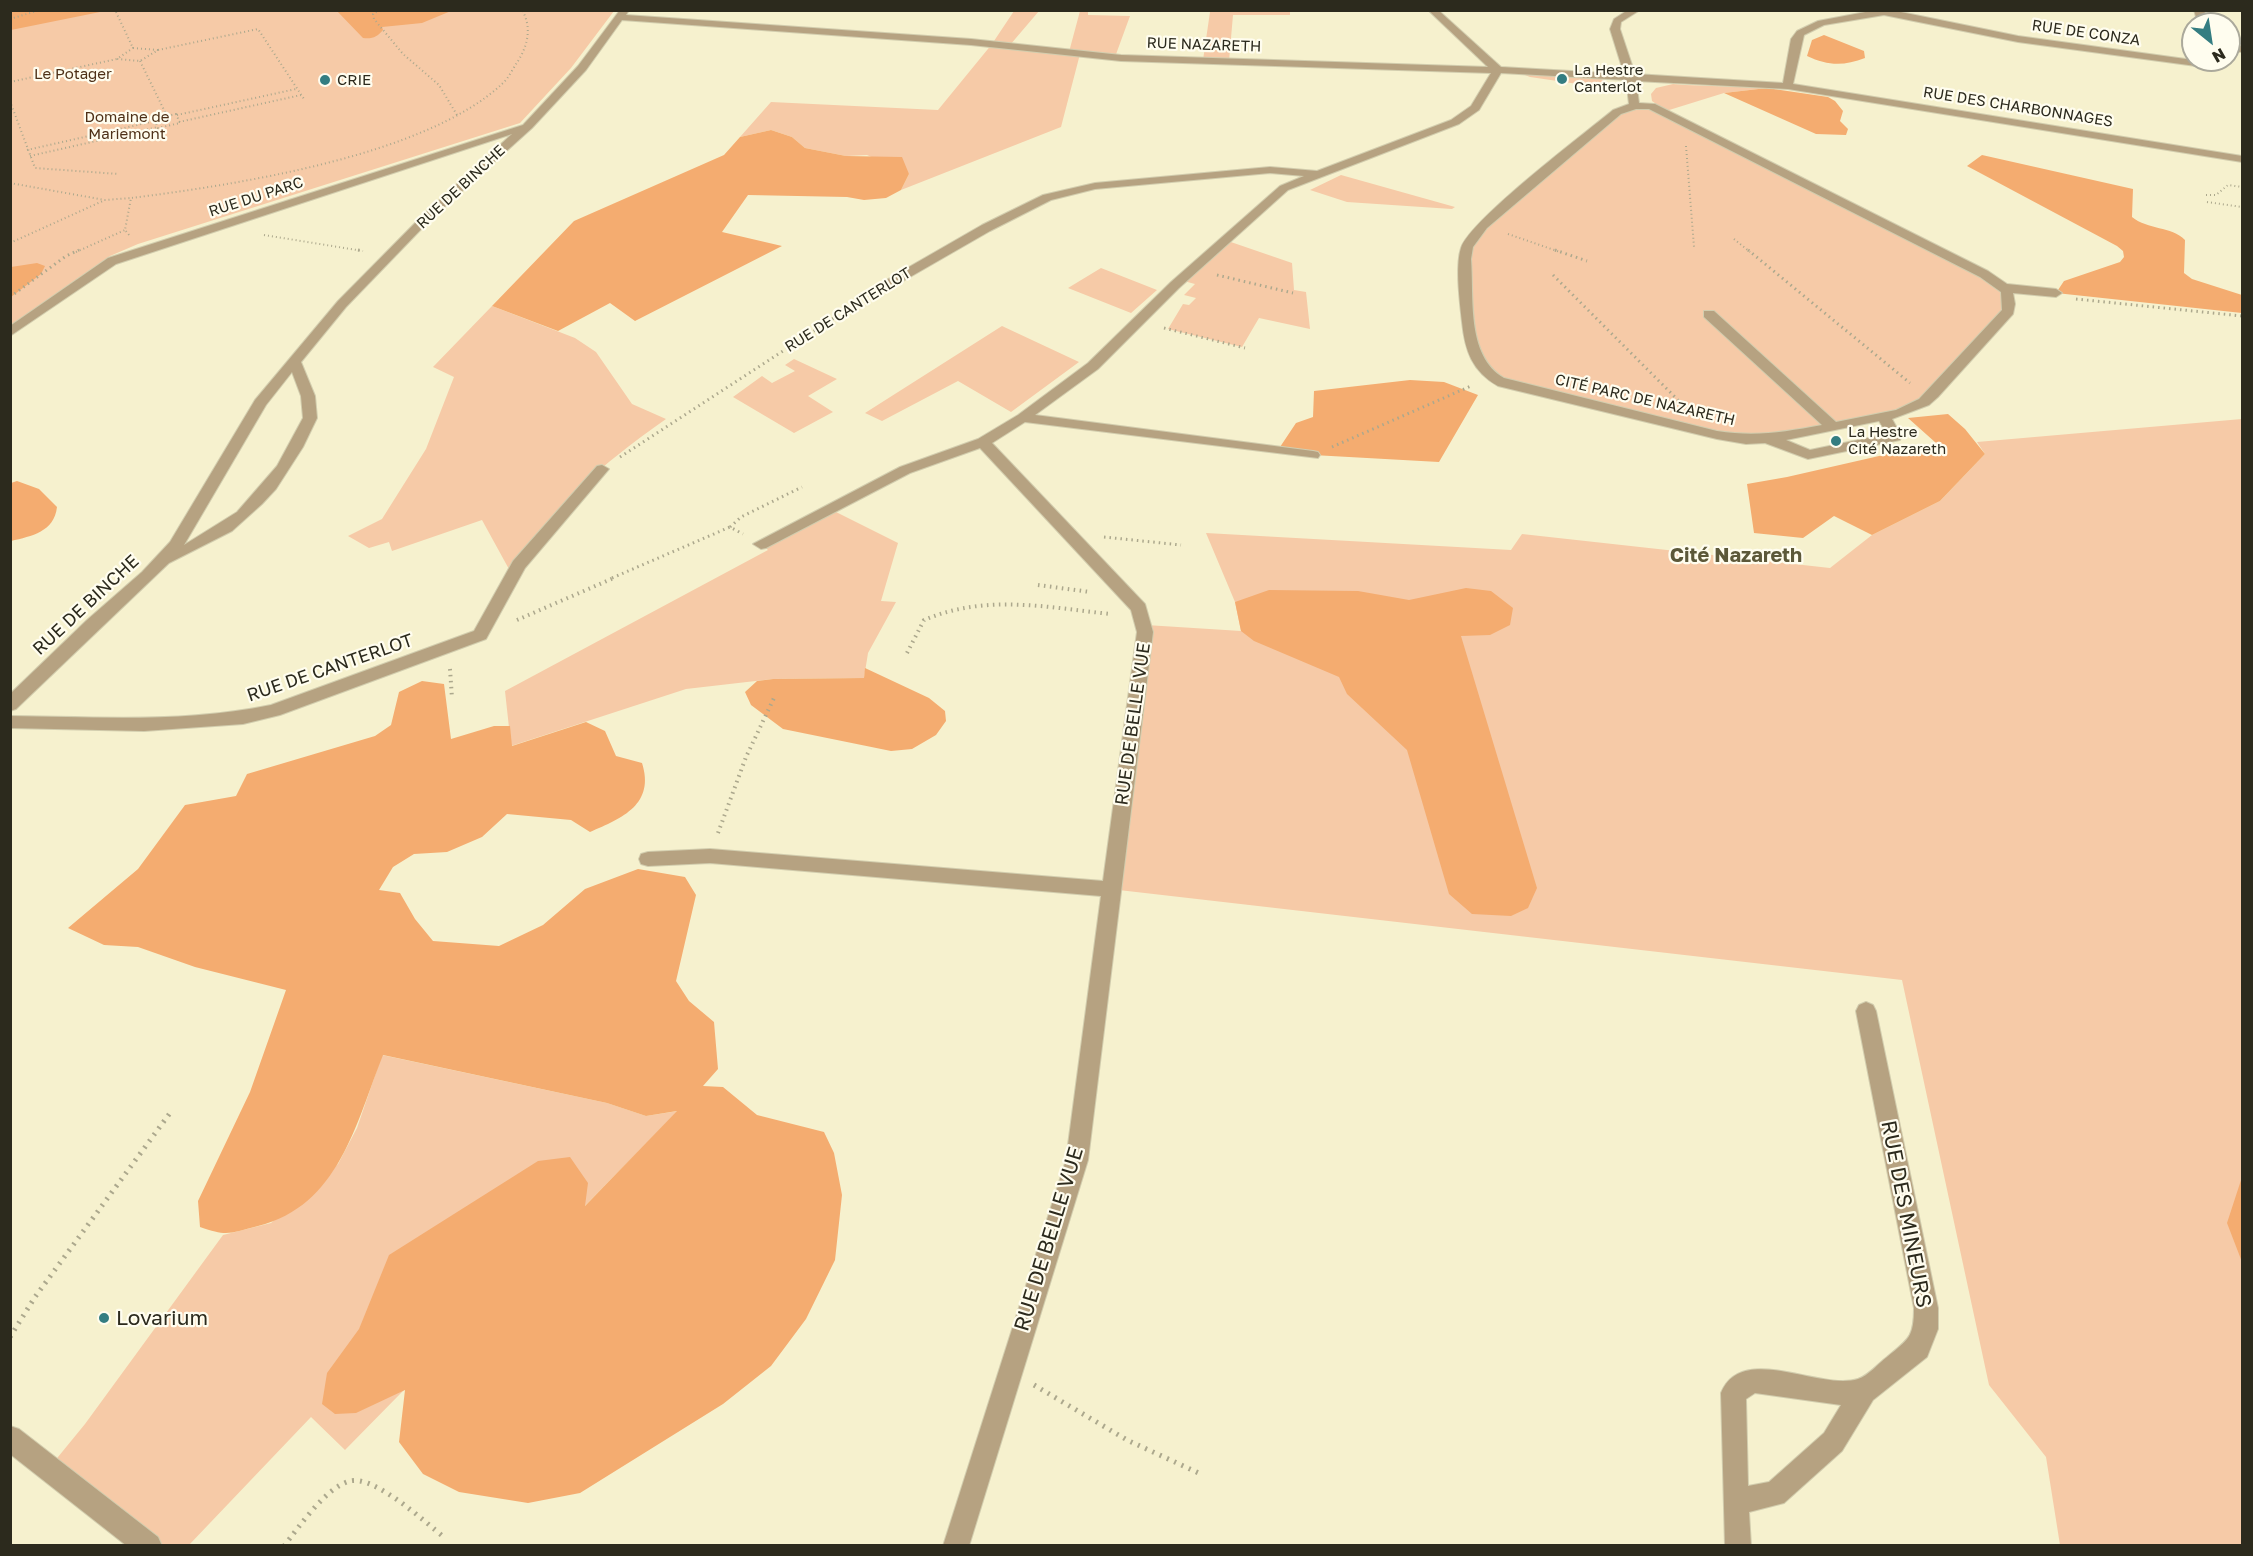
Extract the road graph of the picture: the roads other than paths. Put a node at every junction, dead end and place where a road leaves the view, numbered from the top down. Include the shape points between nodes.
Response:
1 (1432, 10) edge
2 (1636, 10) edge
3 (622, 14) edge
4 (2181, 61) edge
5 (1498, 70) junction
6 (1631, 79) junction
7 (1650, 80) junction
8 (1788, 86) junction
9 (1635, 106) junction
10 (1651, 106) junction
11 (528, 126) junction
12 (2242, 159) edge
13 (1315, 174) junction
14 (2005, 288) junction
15 (873, 293) road end
16 (2056, 293) dead end
17 (1709, 314) dead end
18 (10, 333) edge
19 (294, 361) junction
20 (1884, 417) junction
21 (1023, 418) junction
22 (1833, 427) junction
23 (1760, 439) junction
24 (983, 442) junction
25 (1313, 455) road end
26 (602, 469) road end
27 (760, 544) road end
28 (163, 560) junction
29 (10, 705) edge
30 (10, 722) edge
31 (648, 859) dead end
32 (1110, 889) junction
33 (1866, 1011) dead end
34 (1864, 1391) junction
35 (10, 1438) edge
36 (1735, 1502) junction
37 (143, 1544) edge
38 (956, 1545) edge
39 (1738, 1545) edge

1 - 5 street
2 - 6 street via 1617,21 1615,28
3 - 5 street, RUE NAZARETH via 1121,58
3 - 11 street, RUE DE BINCHE via 571,81
4 - 8 street, RUE DE CONZA via 2018,39 1884,12 1821,23 1800,33
5 - 6 street, RUE NAZARETH
5 - 13 street, RUE DE CANTERLOT via 1467,115
6 - 7 street, RUE NAZARETH
6 - 9 street
7 - 8 street, RUE NAZARETH
7 - 10 street
8 - 12 street, RUE DES CHARBONNAGES
9 - 10 street
9 - 23 street, CITÉ PARC DE NAZARETH via 1617,112 1483,225 1467,247 1472,334 1479,364 1503,383 1714,434
10 - 14 street
11 - 18 street, RUE DU PARC via 112,261
11 - 19 street, RUE DE BINCHE via 391,254
13 - 15 street, RUE DE CANTERLOT via 1270,170 1095,186 1047,197
13 - 21 street, RUE DE CANTERLOT via 1284,188 1193,268 1094,366
14 - 16 street
14 - 20 street, CITÉ PARC DE NAZARETH via 2011,300 2008,311 1928,399
17 - 22 street
19 - 28 street, RUE DE BINCHE via 260,403 176,545
19 - 28 street, RUE DE BINCHE via 309,397 310,420 280,472 252,509 198,545
20 - 22 street, CITÉ PARC DE NAZARETH
20 - 23 street via 1894,437 1808,455
21 - 24 street, RUE DE CANTERLOT
21 - 25 street
22 - 23 street, CITÉ PARC DE NAZARETH
24 - 27 street, RUE DE CANTERLOT via 905,470
24 - 32 street, RUE DE BELLE VUE via 1130,598 1143,617 1145,632
26 - 30 street, RUE DE CANTERLOT via 519,565 480,634 251,717 202,722
28 - 29 street, RUE DE BINCHE
31 - 32 street via 710,856
32 - 38 street, RUE DE BELLE VUE via 1077,1160
33 - 34 street, RUE DES MINEURS via 1926,1308 1926,1329 1918,1348
34 - 36 street, RUE DES MINEURS via 1833,1442 1775,1494
34 - 36 street via 1842,1393 1752,1380 1733,1394
35 - 37 street
36 - 39 street

